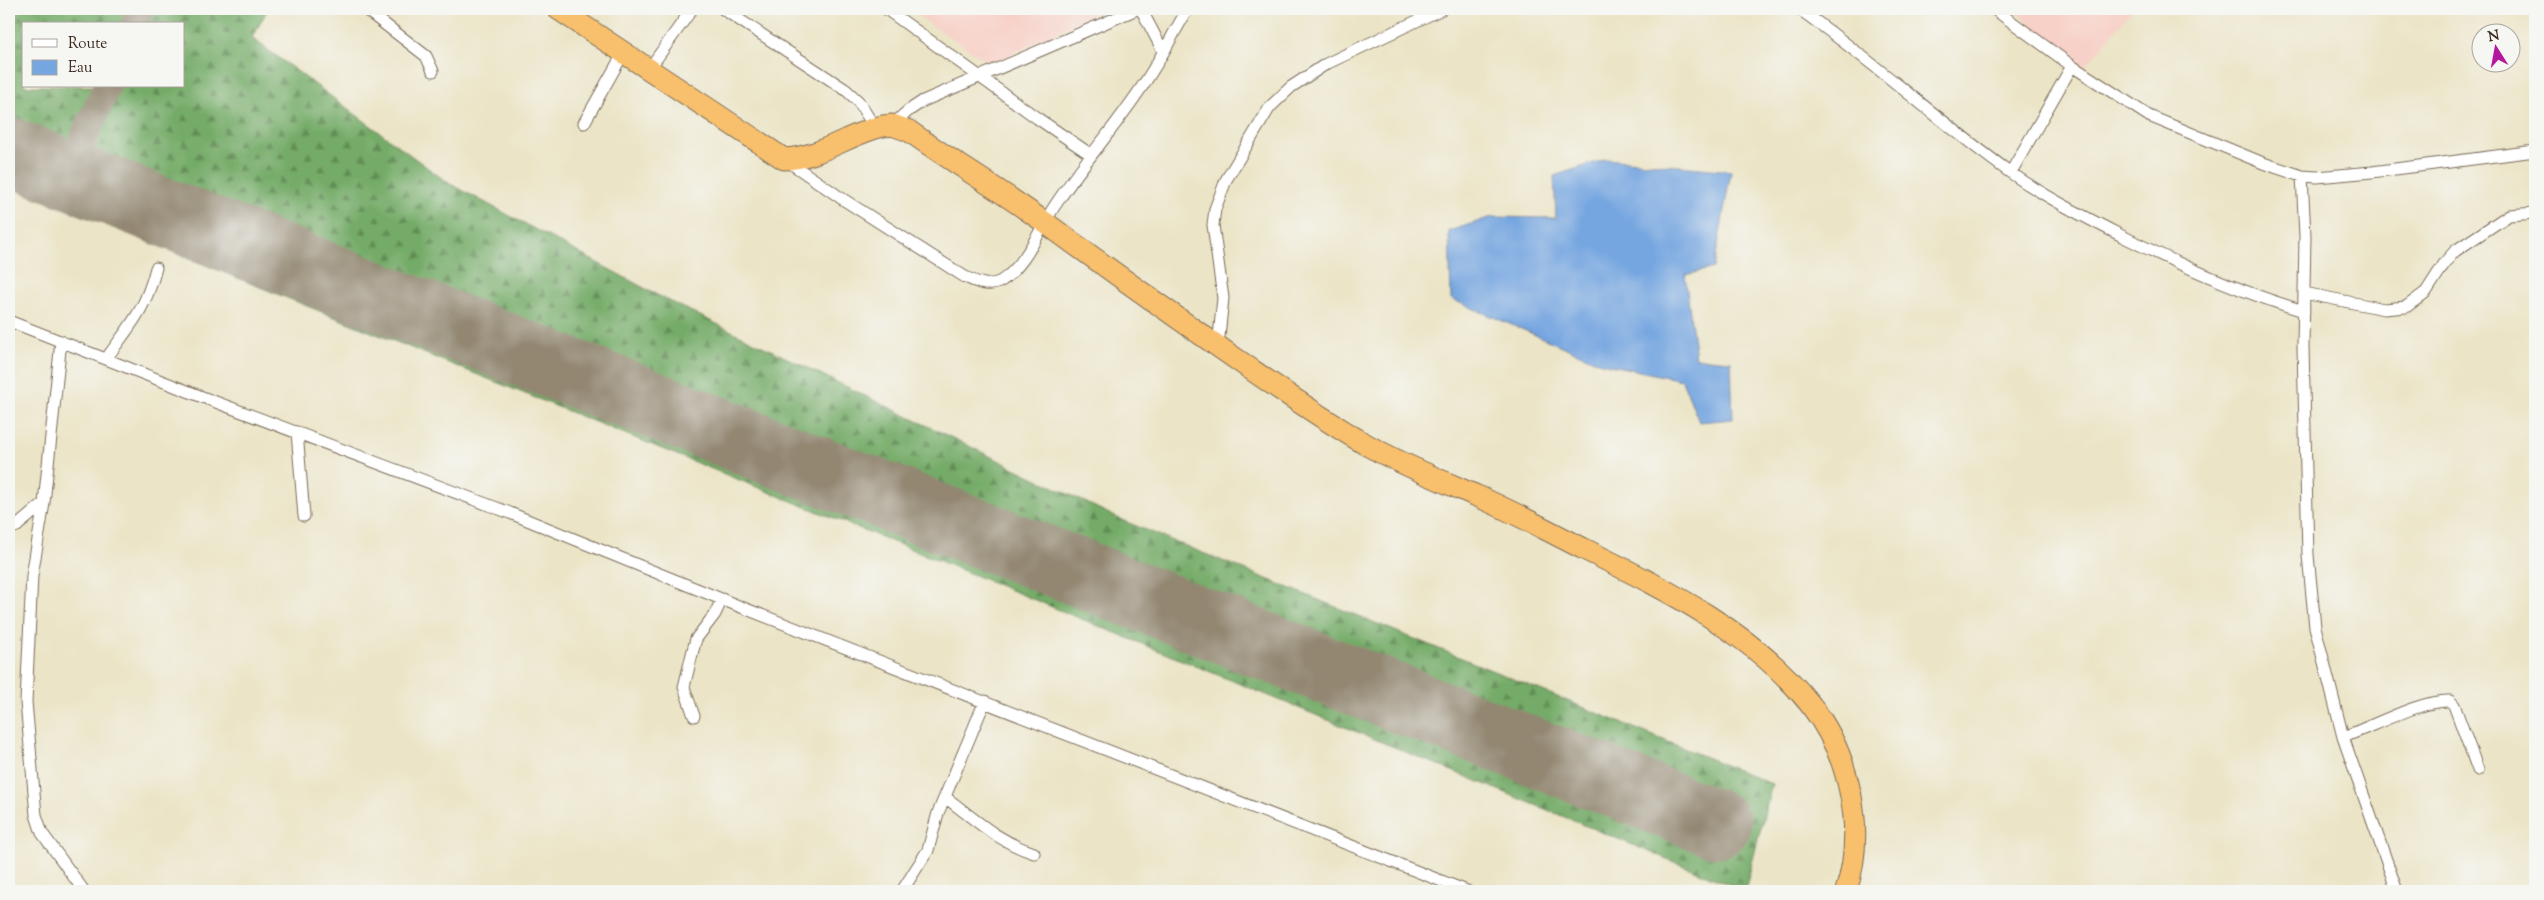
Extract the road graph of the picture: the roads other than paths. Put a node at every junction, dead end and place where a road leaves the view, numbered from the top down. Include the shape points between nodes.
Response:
1 (365, 9) edge
2 (558, 9) edge
3 (692, 9) edge
4 (723, 9) edge
5 (886, 9) edge
6 (1137, 9) edge
7 (1141, 9) edge
8 (1188, 9) edge
9 (1442, 9) edge
10 (1799, 9) edge
11 (1994, 9) edge
12 (1163, 51) junction
13 (624, 52) junction
14 (2072, 66) junction
15 (649, 69) junction
16 (433, 71) dead end
17 (980, 76) junction
18 (584, 123) dead end
19 (883, 127) junction
20 (2535, 151) edge
21 (1090, 154) junction
22 (784, 159) junction
23 (2011, 172) junction
24 (2302, 176) junction
25 (2535, 213) edge
26 (1044, 222) junction
27 (156, 268) dead end
28 (2304, 293) junction
29 (2304, 310) junction
30 (9, 321) edge
31 (61, 341) junction
32 (1218, 346) junction
33 (106, 359) junction
34 (298, 432) junction
35 (44, 503) junction
36 (304, 516) dead end
37 (9, 529) edge
38 (722, 599) junction
39 (985, 701) junction
40 (694, 716) dead end
41 (2343, 737) junction
42 (2478, 770) dead end
43 (945, 797) junction
44 (1034, 853) dead end
45 (84, 891) edge
46 (902, 891) edge
47 (1467, 891) edge
48 (1846, 891) edge
49 (2397, 891) edge

1 - 16 street via 426,56
2 - 13 highway
3 - 15 street
4 - 19 street via 846,90
5 - 17 street
6 - 17 street
7 - 12 street
8 - 12 street
9 - 32 street via 1326,64 1291,87 1270,107 1226,180 1215,210 1213,225 1222,298
10 - 23 street
11 - 14 street
12 - 21 street via 1132,100
13 - 15 highway
13 - 18 street
14 - 23 street
14 - 24 street via 2150,116
15 - 22 highway
17 - 19 street via 924,101
17 - 21 street
19 - 22 highway via 814,154
19 - 26 highway via 909,131
20 - 24 street via 2372,172
21 - 26 street
22 - 26 street via 934,259 977,283 1002,281 1022,260
23 - 29 street via 2099,224 2164,257 2256,297
24 - 28 street
25 - 28 street via 2509,215 2455,251 2426,292 2406,307 2384,309
26 - 32 highway
27 - 33 street via 147,300 138,317
28 - 29 street
29 - 41 street via 2311,596 2315,626
30 - 31 street
31 - 33 street
31 - 35 street
32 - 48 highway via 1365,444 1648,580 1700,610 1756,650 1811,705 1838,751 1855,827 1855,854
33 - 34 street
34 - 36 street
34 - 38 street via 510,512
35 - 37 street
35 - 45 street via 32,576 27,646 26,702 31,770 36,815 42,833
38 - 39 street
38 - 40 street via 696,639 684,687
39 - 43 street
39 - 47 street
41 - 42 street via 2398,714 2439,701 2450,702 2454,705
41 - 49 street
43 - 44 street via 995,836 1011,846
43 - 46 street via 928,850

